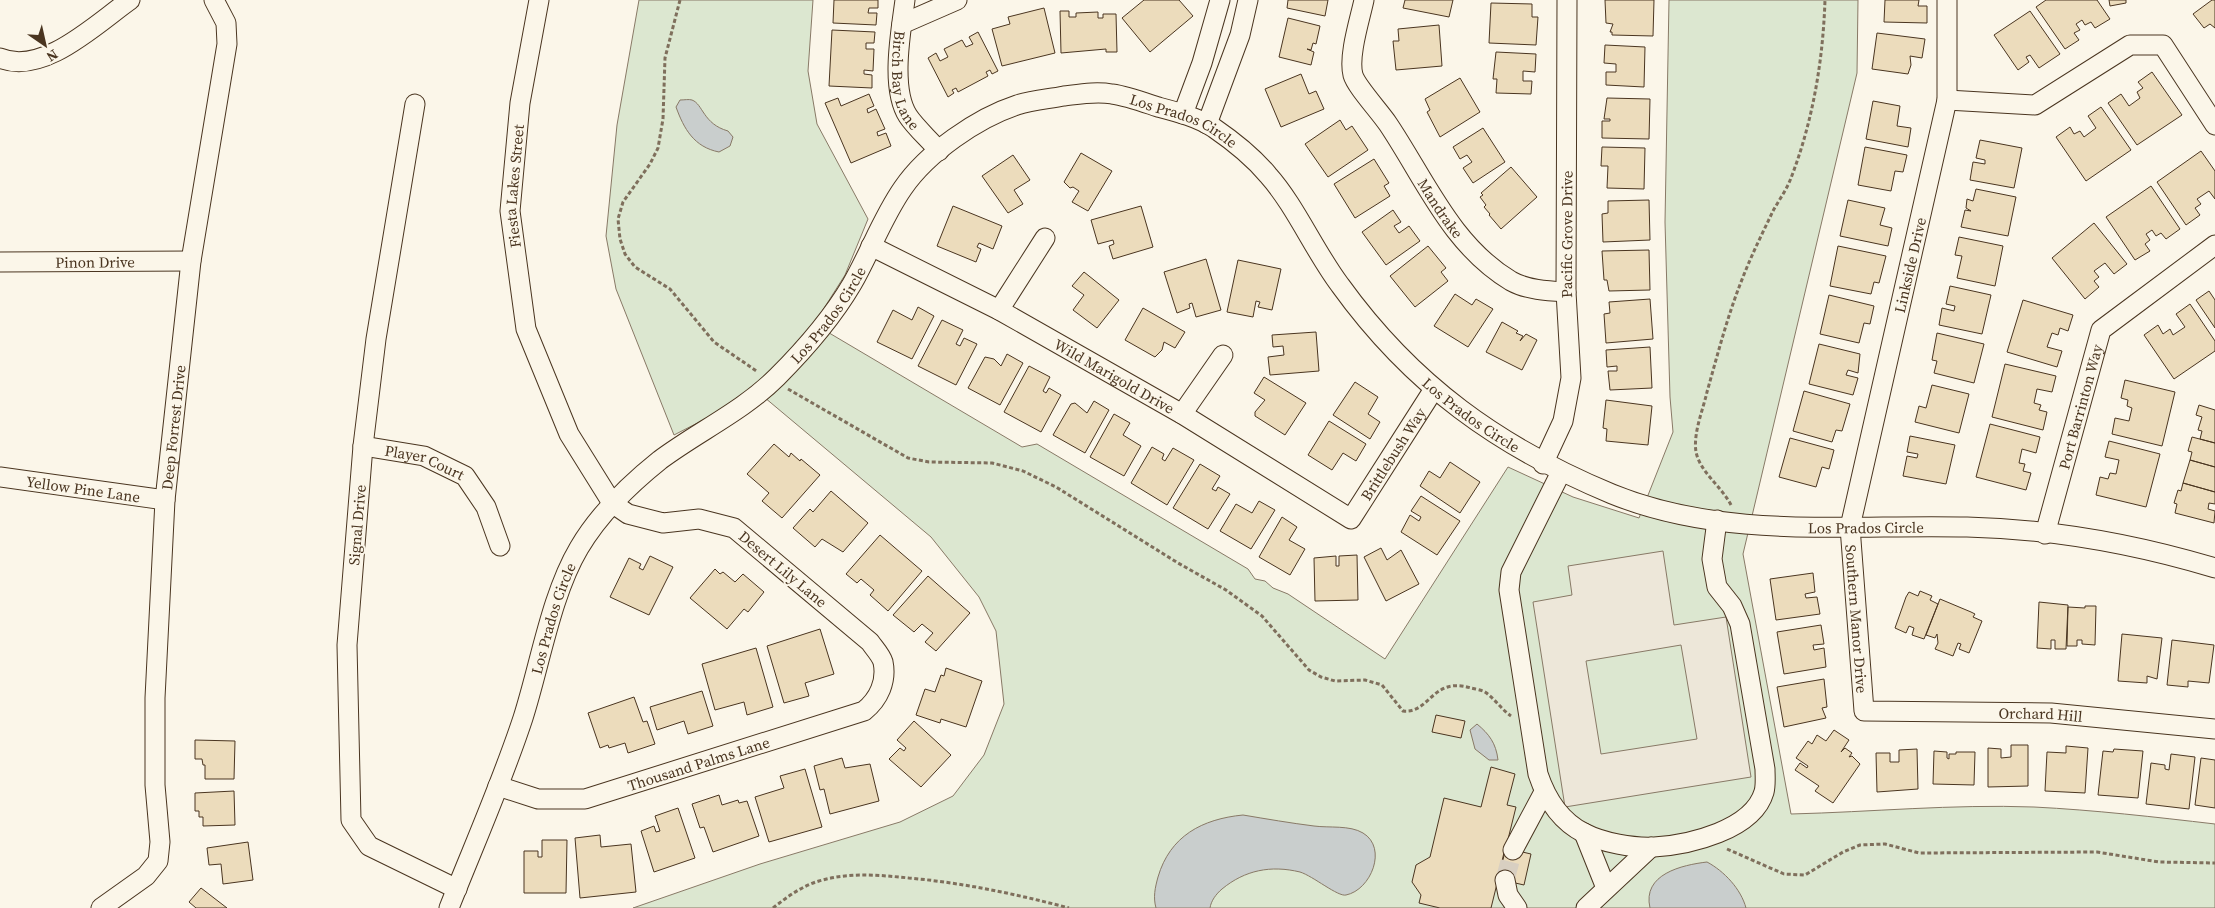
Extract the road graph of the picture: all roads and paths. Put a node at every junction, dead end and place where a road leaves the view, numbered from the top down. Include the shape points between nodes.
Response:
1 (130, 0) edge
2 (214, 0) edge
3 (538, 0) edge
4 (680, 0) edge
5 (905, 0) edge
6 (957, 0) edge
7 (1220, 0) edge
8 (1248, 0) edge
9 (1364, 0) edge
10 (1567, 0) edge
11 (1825, 0) edge
12 (1947, 0) edge
13 (902, 24) junction
14 (5, 60) edge
15 (1947, 100) junction
16 (416, 104) dead end
17 (1183, 114) junction
18 (1208, 124) junction
19 (2215, 125) edge
20 (939, 150) junction
21 (1045, 238) dead end
22 (2215, 245) edge
23 (871, 246) junction
24 (191, 261) junction
25 (0, 262) edge
26 (1566, 292) junction
27 (999, 310) junction
28 (1222, 355) dead end
29 (774, 381) junction
30 (1434, 389) junction
31 (1182, 414) junction
32 (363, 446) junction
33 (1543, 464) junction
34 (1561, 472) junction
35 (0, 477) edge
36 (165, 500) junction
37 (612, 503) junction
38 (1352, 519) joint
39 (1722, 521) junction
40 (1850, 527) junction
41 (2045, 534) junction
42 (500, 546) dead end
43 (2215, 568) edge
44 (883, 685) joint
45 (1864, 711) joint
46 (1530, 721) junction
47 (2215, 729) edge
48 (498, 786) junction
49 (1544, 792) junction
50 (1584, 833) junction
51 (1706, 838) junction
52 (1651, 847) junction
53 (1513, 850) tunnel mouth
54 (2215, 863) edge
55 (1505, 880) tunnel mouth
56 (1606, 888) junction
57 (457, 889) junction
58 (101, 908) edge
59 (449, 908) edge
60 (773, 908) edge
61 (1069, 908) edge
62 (1516, 908) edge
63 (1586, 908) edge

1 - 14 street via 54,54 34,61
2 - 24 street, Deep Forrest Drive via 226,23 228,44
3 - 37 street, Fiesta Lakes Street via 520,104 510,211 526,329 568,434
4 - 29 path via 665,58 663,120 658,148 623,202 618,218 620,239 625,254 635,267 670,289 714,342 737,360
5 - 13 street, Birch Bay Lane
6 - 13 street
7 - 17 street
8 - 18 street via 1240,35
9 - 26 street, Mandrake via 1352,56 1353,75 1388,124 1434,201 1478,256 1512,282 1543,291
10 - 26 street, Pacific Grove Drive
11 - 39 path via 1816,91 1800,153 1790,181 1743,277 1699,424 1696,452 1706,472 1732,506
12 - 15 street, Linkside Drive
13 - 20 street, Birch Bay Lane via 898,79 901,99 908,116
15 - 19 street via 2035,105 2130,45 2163,45
15 - 40 street, Linkside Drive
16 - 32 street, Signal Drive via 376,340
17 - 18 street, Los Prados Circle
17 - 20 street, Los Prados Circle via 1113,94 1087,92 1019,104 975,124
18 - 30 street, Los Prados Circle via 1270,177 1339,285 1391,349
20 - 23 street, Los Prados Circle via 904,186
21 - 27 street
22 - 41 street, Port Barrinton Way via 2101,330
23 - 27 street, Wild Marigold Drive
23 - 29 street, Los Prados Circle via 852,284 812,341
24 - 25 street, Pinon Drive
24 - 36 street, Deep Forrest Drive
26 - 33 street, Pacific Grove Drive via 1571,378 1562,421
27 - 31 street, Wild Marigold Drive
28 - 31 street
29 - 37 street, Los Prados Circle via 744,406 660,460
29 - 46 path via 908,458 929,462 992,463 1023,471 1056,487 1226,590 1262,616 1310,670 1321,677 1335,681 1364,680 1382,685 1402,711 1412,712 1447,686 1464,686 1485,692 1516,719
30 - 33 street, Los Prados Circle via 1473,420
30 - 38 street, Brittlebush Way
31 - 38 street, Wild Marigold Drive
32 - 42 street, Player Court via 424,456 465,476 486,507
32 - 57 street, Signal Drive via 347,644 351,820 369,846
33 - 34 street, Los Prados Circle
34 - 39 street, Los Prados Circle via 1647,505
34 - 46 street via 1511,572 1509,590
35 - 36 street, Yellow Pine Lane
36 - 58 street, Deep Forrest Drive via 154,698 158,860 146,876
37 - 44 street, Desert Lily Lane via 628,514 663,523 699,519 734,528 870,642 882,661
37 - 48 street, Los Prados Circle via 579,548 560,590 522,720
39 - 40 street, Los Prados Circle via 1806,528
39 - 51 street via 1712,558 1717,587 1732,606 1740,624 1765,769 1765,791 1756,807 1742,821
40 - 41 street, Los Prados Circle via 1974,527
40 - 45 street, Southern Manor Drive
41 - 43 street, Los Prados Circle via 2148,550
44 - 48 street, Thousand Palms Lane via 873,703 864,711 585,799 538,799
45 - 47 street, Orchard Hill via 2051,713
46 - 49 street
48 - 57 street, Los Prados Circle
49 - 50 street via 1567,821
49 - 53 street
50 - 52 street via 1618,844
50 - 56 street
51 - 52 street
51 - 54 path via 1784,874 1805,875 1860,845 1877,844 1919,853 2097,852 2159,862
52 - 56 street
55 - 62 street via 1508,895
56 - 63 street
57 - 59 street, Los Prados Circle
60 - 61 path via 817,881 843,875 875,874 962,883

